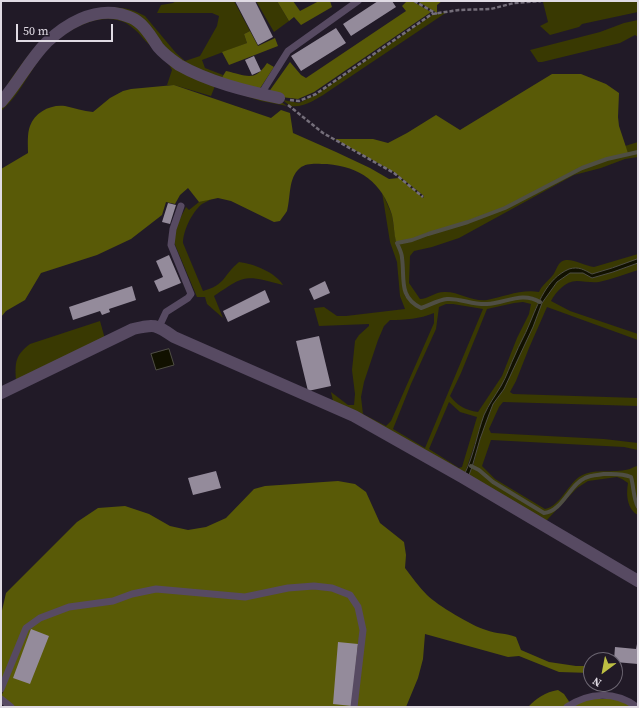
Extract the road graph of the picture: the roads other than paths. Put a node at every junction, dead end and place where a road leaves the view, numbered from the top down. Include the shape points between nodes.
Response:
1 (358, 1) edge
2 (261, 94) junction
3 (279, 98) road end
4 (1, 102) edge
5 (181, 206) dead end
6 (159, 327) junction
7 (1, 393) edge
8 (638, 581) edge
9 (1, 689) edge
10 (1, 699) edge
11 (11, 707) edge
12 (354, 707) edge
13 (567, 707) edge
14 (637, 707) edge

1 - 2 lane via 288,51
2 - 3 street
2 - 4 street via 224,84 178,64 137,21 129,16 107,12 85,17 48,42 29,62
5 - 6 lane via 173,229 171,245 191,294 166,312
6 - 7 street via 150,325 133,329
6 - 8 street via 174,337 354,416
9 - 12 lane via 26,628 40,618 69,607 113,601 156,589 246,597 288,588 314,586 332,588 350,595 358,607 363,630
10 - 11 lane
13 - 14 lane via 586,697 605,695 618,697

